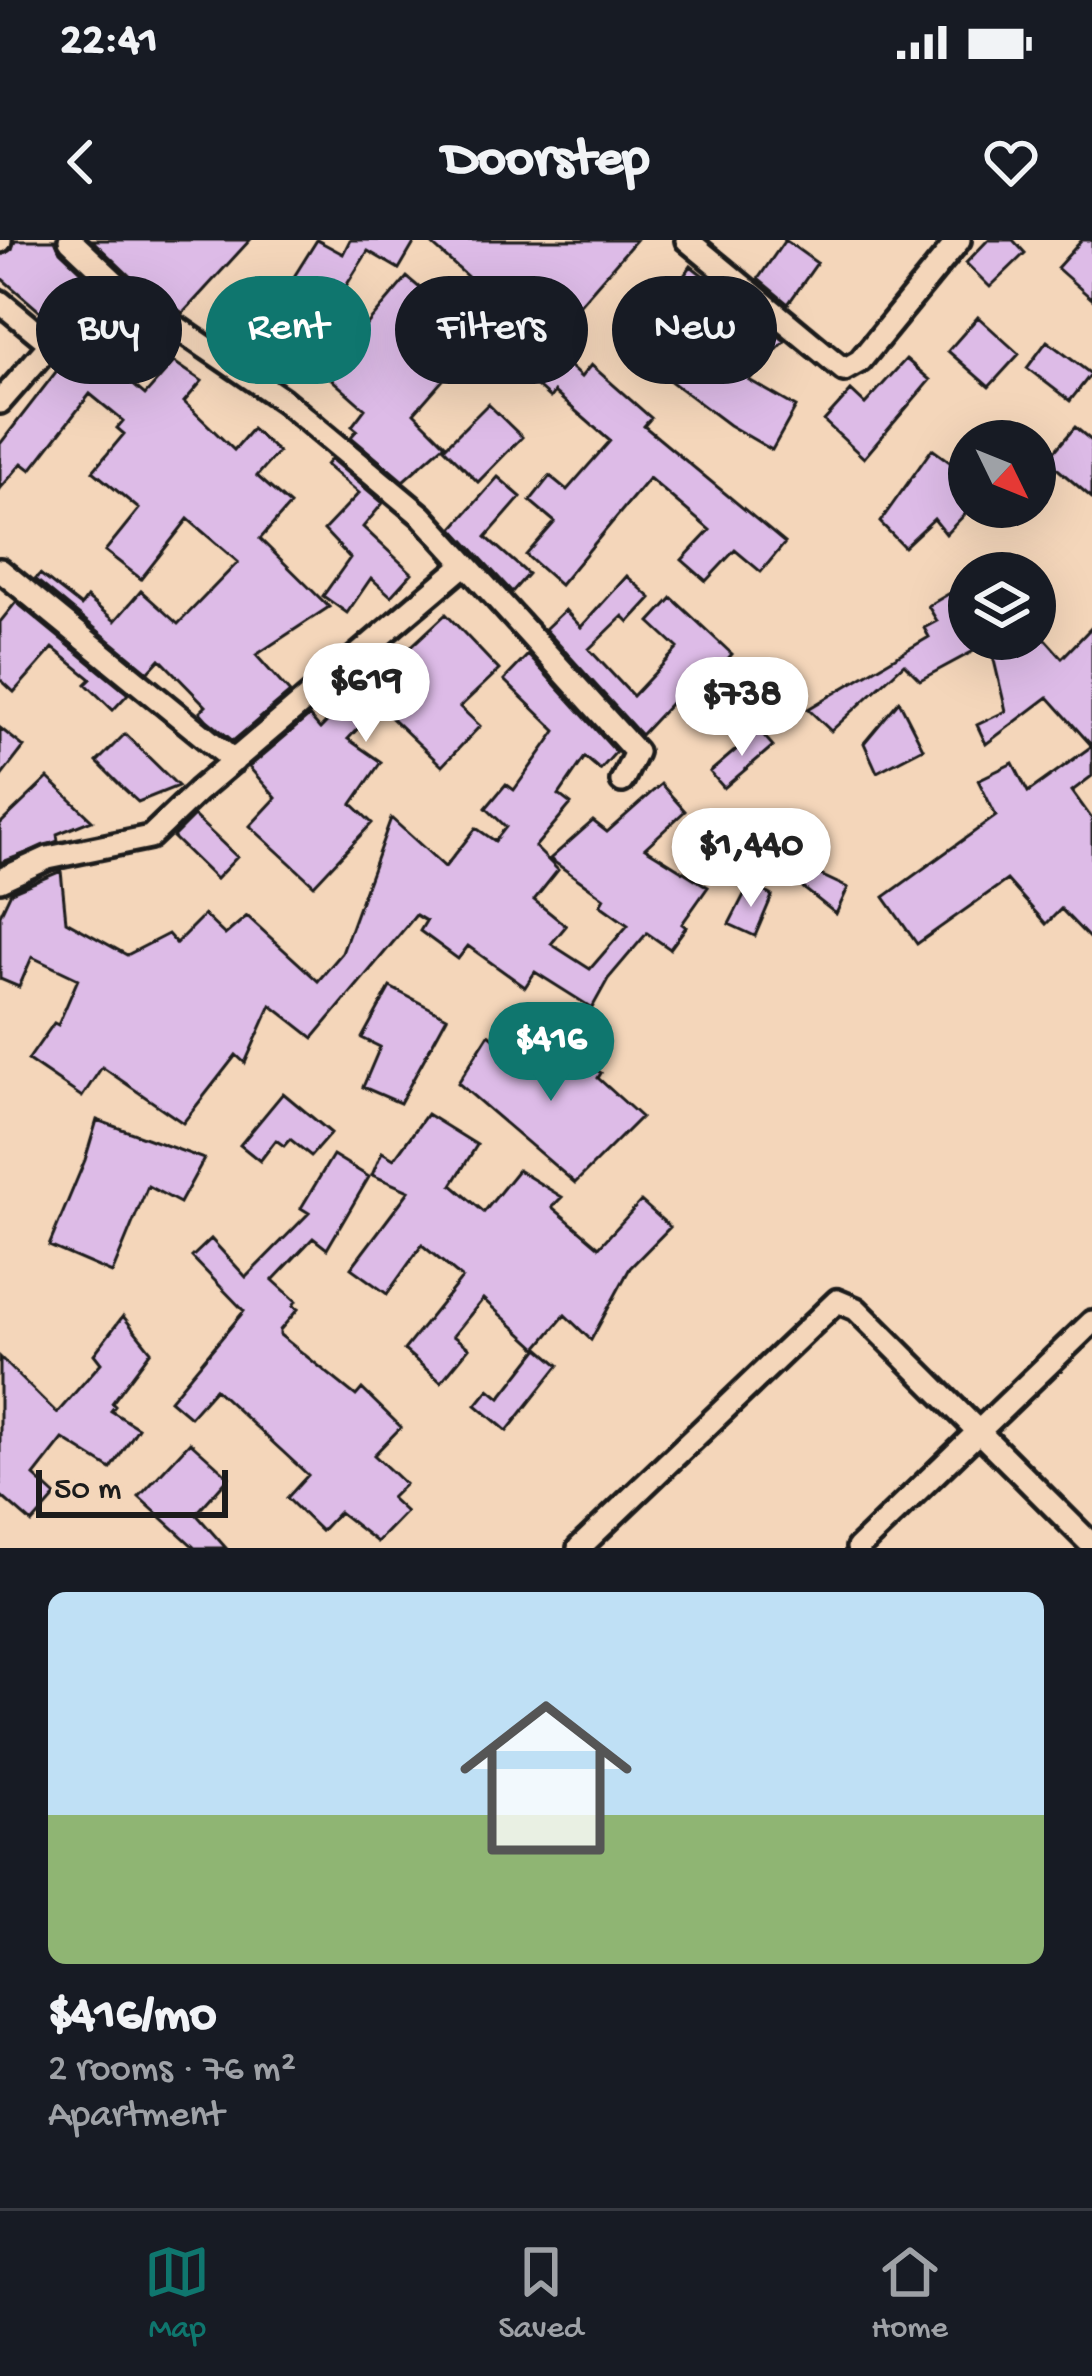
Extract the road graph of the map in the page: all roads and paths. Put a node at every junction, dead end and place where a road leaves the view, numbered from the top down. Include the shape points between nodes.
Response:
1 (70, 240) edge
2 (687, 240) edge
3 (959, 240) edge
4 (0, 302) edge
5 (0, 402) edge
6 (465, 564) junction
7 (0, 570) edge
8 (234, 760) junction
9 (622, 781) dead end
10 (0, 880) edge
11 (1092, 1322) edge
12 (980, 1431) junction
13 (1092, 1545) edge
14 (579, 1548) edge
15 (858, 1548) edge

1 - 6 street via 125,292 283,400 422,516
2 - 3 street via 844,370 860,361
4 - 5 street via 48,347
6 - 8 street
6 - 9 street via 636,752
7 - 8 street
8 - 10 street via 150,837 48,857
11 - 12 street
12 - 13 street
12 - 14 street via 856,1309 837,1301
12 - 15 street

